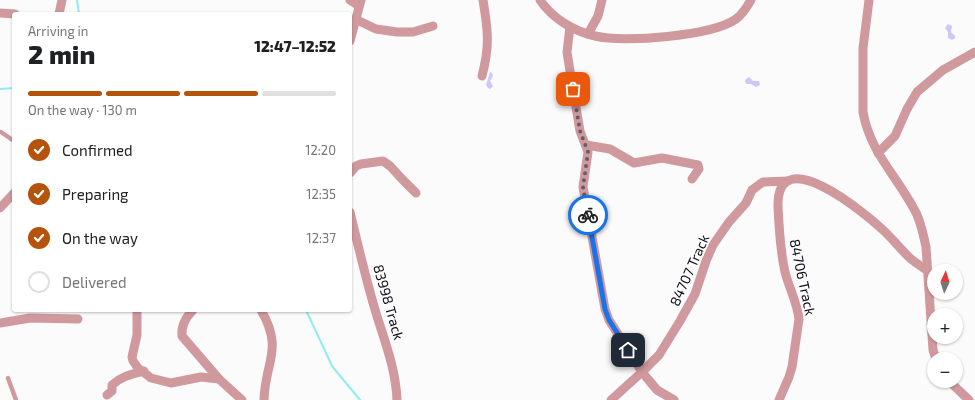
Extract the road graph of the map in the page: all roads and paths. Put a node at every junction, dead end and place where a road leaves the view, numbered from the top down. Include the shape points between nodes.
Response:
1 (62, 0) edge
2 (350, 0) edge
3 (482, 0) edge
4 (540, 0) edge
5 (602, 0) edge
6 (751, 0) edge
7 (869, 0) edge
8 (360, 3) edge
9 (59, 12) edge
10 (0, 13) edge
11 (12, 14) edge
12 (355, 18) junction
13 (433, 26) dead end
14 (570, 27) junction
15 (352, 32) edge
16 (588, 34) junction
17 (975, 52) edge
18 (482, 76) dead end
19 (2, 132) dead end
20 (12, 140) edge
21 (586, 145) junction
22 (878, 153) junction
23 (352, 171) edge
24 (692, 179) dead end
25 (787, 182) junction
26 (416, 193) dead end
27 (12, 194) edge
28 (0, 208) edge
29 (352, 220) edge
30 (927, 264) edge
31 (927, 270) edge
32 (930, 300) edge
33 (137, 312) edge
34 (192, 312) edge
35 (262, 312) edge
36 (78, 319) dead end
37 (0, 323) edge
38 (934, 352) edge
39 (144, 371) junction
40 (642, 372) junction
41 (8, 378) dead end
42 (219, 379) junction
43 (956, 388) edge
44 (107, 395) dead end
45 (16, 400) edge
46 (242, 400) edge
47 (264, 400) edge
48 (397, 400) edge
49 (611, 400) edge
50 (674, 400) edge
51 (779, 400) edge
52 (969, 400) edge

1 - 9 street
2 - 8 street
3 - 18 street via 488,36 487,57
4 - 14 street via 553,15
5 - 16 street via 598,16
6 - 16 street via 736,19 701,30 630,39
7 - 22 street via 863,48 863,112 869,137
8 - 12 street
10 - 11 street
12 - 13 street via 376,29 397,32 413,32
12 - 15 street
14 - 16 street
14 - 21 street via 567,46 569,65 580,131
17 - 22 street via 943,70 917,92 896,136
19 - 20 lane
21 - 24 street via 610,149 634,163 662,158 698,165 699,169
21 - 40 street via 588,157 583,187 605,309 609,320
22 - 30 street via 916,213 926,247
23 - 26 street via 361,164 383,161
25 - 31 street, 84707 Track via 797,178 835,193 872,220
25 - 40 street, 84707 Track via 763,182 752,190 746,203 713,245 695,294 680,321 659,355
25 - 51 street, 84706 Track via 779,196 779,231 786,274 799,319 792,367
27 - 28 street
29 - 48 street, 83998 Track via 388,349
32 - 38 street
33 - 39 street via 137,335 132,357 138,368
34 - 42 street via 184,323 182,336
35 - 47 street via 270,329 273,349
36 - 37 street via 30,318
39 - 42 street via 151,378 171,383 201,377
39 - 44 street via 119,378
40 - 49 street, 84707 Track
40 - 50 street via 657,390
41 - 45 lane
42 - 46 street
43 - 52 street

